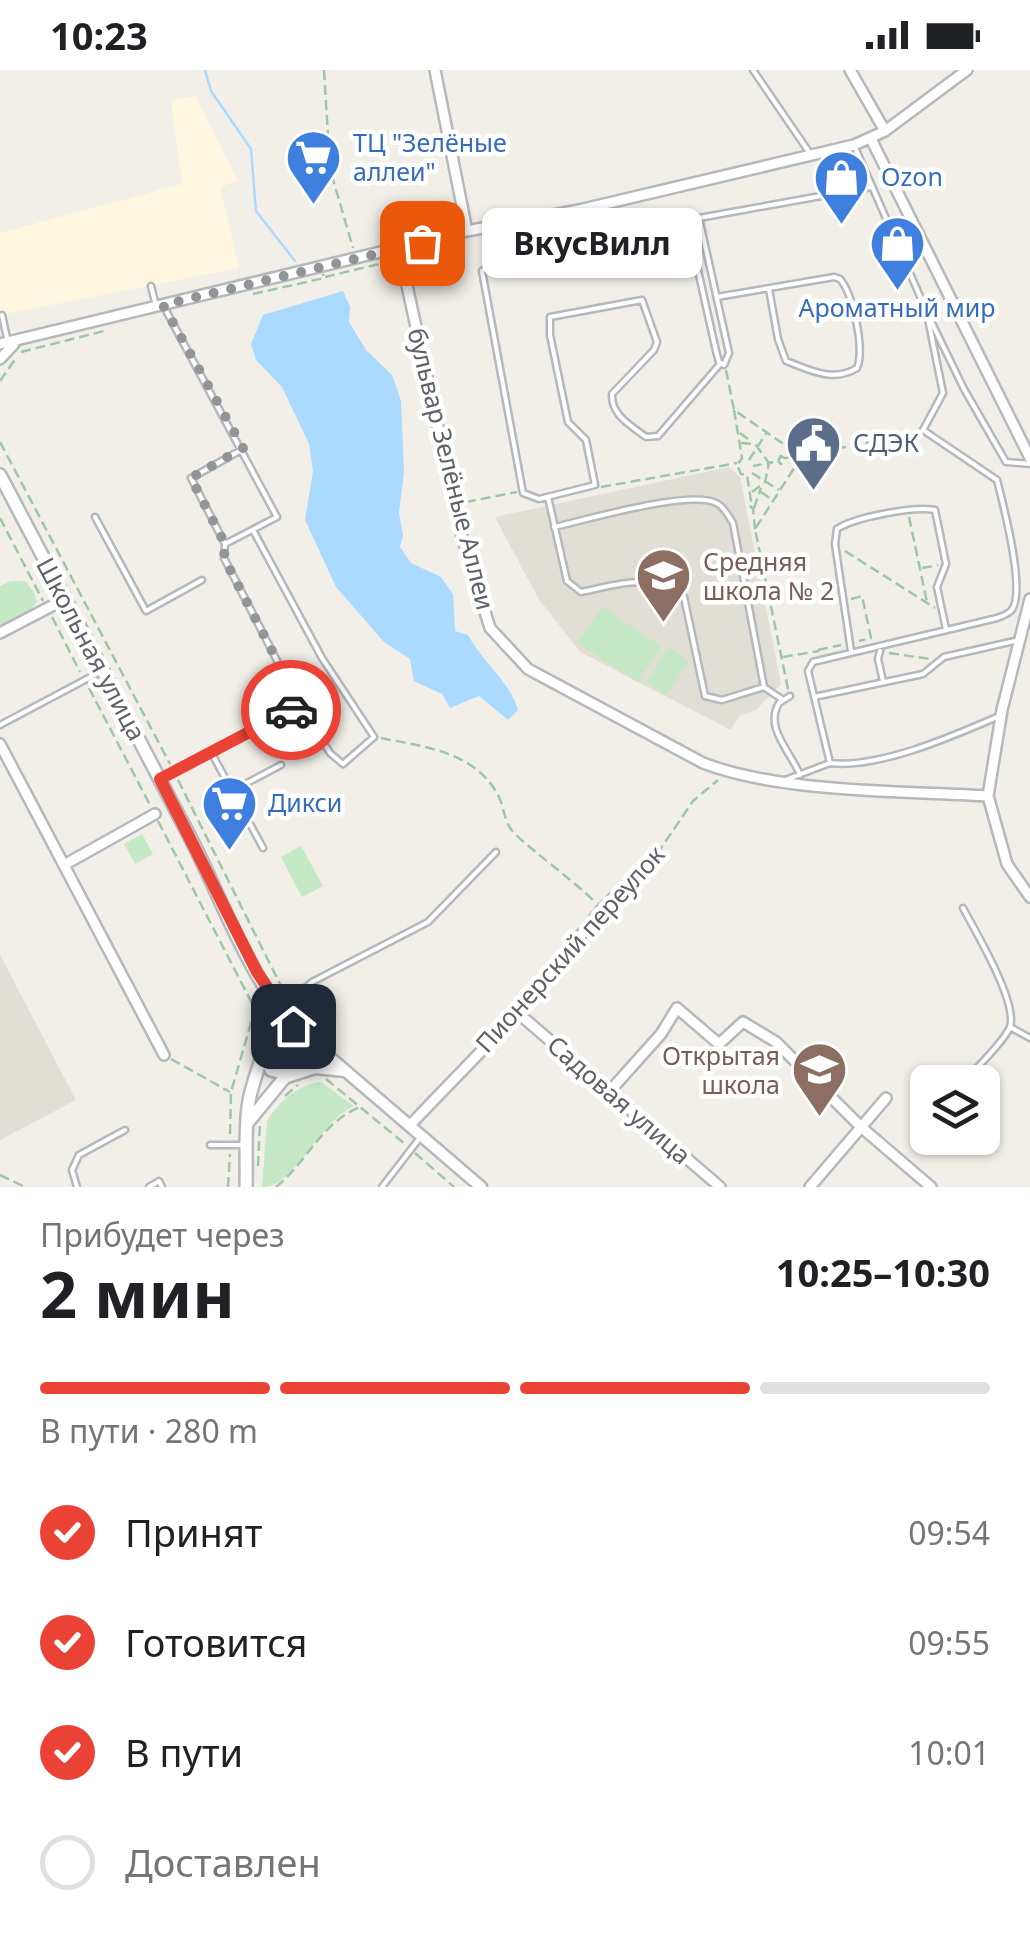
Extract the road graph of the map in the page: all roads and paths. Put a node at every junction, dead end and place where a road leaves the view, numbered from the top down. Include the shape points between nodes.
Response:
1 (324, 70) edge
2 (435, 70) edge
3 (753, 70) edge
4 (850, 70) edge
5 (967, 70) edge
6 (884, 131) junction
7 (871, 138) junction
8 (854, 145) junction
9 (811, 154) junction
10 (874, 187) junction
11 (579, 210) junction
12 (699, 218) junction
13 (687, 220) junction
14 (467, 230) junction
15 (584, 242) junction
16 (398, 249) junction
17 (356, 259) junction
18 (151, 286) dead end
19 (769, 289) junction
20 (716, 297) junction
21 (160, 306) junction
22 (926, 309) junction
23 (2, 315) edge
24 (108, 330) dead end
25 (8, 343) edge
26 (0, 359) edge
27 (722, 364) junction
28 (2, 371) edge
29 (0, 381) edge
30 (734, 410) junction
31 (923, 430) junction
32 (767, 432) junction
33 (739, 434) junction
34 (0, 442) edge
35 (740, 444) junction
36 (752, 444) junction
37 (758, 447) junction
38 (243, 448) junction
39 (802, 456) junction
40 (742, 458) junction
41 (750, 460) junction
42 (1030, 461) edge
43 (737, 463) junction
44 (769, 463) junction
45 (754, 466) junction
46 (749, 474) junction
47 (0, 475) edge
48 (595, 485) junction
49 (762, 486) junction
50 (523, 490) junction
51 (780, 491) junction
52 (750, 493) junction
53 (548, 497) junction
54 (753, 501) junction
55 (774, 501) junction
56 (455, 505) junction
57 (908, 511) junction
58 (96, 517) dead end
59 (0, 518) edge
60 (554, 527) junction
61 (756, 529) junction
62 (254, 532) junction
63 (225, 544) junction
64 (835, 544) junction
65 (946, 564) junction
66 (920, 569) junction
67 (202, 580) dead end
68 (65, 599) junction
69 (1030, 599) edge
70 (928, 603) junction
71 (942, 608) junction
72 (48, 609) junction
73 (946, 629) junction
74 (0, 633) edge
75 (1019, 640) junction
76 (851, 651) junction
77 (880, 652) joint
78 (782, 657) junction
79 (820, 659) junction
80 (940, 660) junction
81 (103, 671) junction
82 (84, 680) junction
83 (884, 682) junction
84 (764, 687) junction
85 (790, 696) joint
86 (814, 697) junction
87 (783, 700) junction
88 (300, 705) junction
89 (1001, 716) junction
90 (0, 725) edge
91 (374, 737) junction
92 (0, 744) edge
93 (211, 752) junction
94 (830, 763) junction
95 (281, 765) dead end
96 (174, 772) junction
97 (727, 772) junction
98 (800, 775) junction
99 (160, 779) junction
100 (781, 781) junction
101 (232, 791) junction
102 (988, 796) junction
103 (155, 814) junction
104 (263, 848) dead end
105 (496, 852) dead end
106 (650, 863) joint
107 (64, 865) junction
108 (1030, 898) edge
109 (602, 908) junction
110 (963, 908) dead end
111 (257, 972) junction
112 (284, 1005) junction
113 (518, 1013) junction
114 (249, 1026) junction
115 (1010, 1027) junction
116 (1030, 1038) edge
117 (307, 1039) junction
118 (265, 1047) junction
119 (164, 1055) joint
120 (978, 1065) edge
121 (303, 1070) junction
122 (346, 1071) junction
123 (284, 1077) junction
124 (322, 1077) dead end
125 (231, 1092) junction
126 (609, 1092) junction
127 (886, 1098) dead end
128 (281, 1099) dead end
129 (361, 1107) junction
130 (263, 1116) dead end
131 (249, 1121) junction
132 (410, 1124) junction
133 (860, 1127) junction
134 (125, 1130) dead end
135 (422, 1136) junction
136 (210, 1145) dead end
137 (230, 1145) junction
138 (247, 1145) junction
139 (411, 1150) junction
140 (258, 1172) dead end
141 (0, 1176) edge
142 (26, 1187) edge
143 (78, 1187) edge
144 (149, 1187) edge
145 (162, 1187) edge
146 (228, 1187) edge
147 (246, 1187) edge
148 (276, 1187) edge
149 (382, 1187) edge
150 (454, 1187) edge
151 (481, 1187) edge
152 (720, 1187) edge
153 (810, 1187) edge
154 (931, 1187) edge

1 - 17 path via 330,169
2 - 14 street
3 - 9 lane
4 - 6 street
5 - 6 street
6 - 7 street
7 - 8 street
7 - 42 street
8 - 9 street
8 - 10 lane
9 - 11 street
10 - 12 lane
10 - 22 lane
11 - 14 street
11 - 15 lane
12 - 13 lane
12 - 20 lane
13 - 15 lane
13 - 27 lane
14 - 16 street
15 - 50 lane via 499,259 482,271
16 - 17 street
16 - 56 street, бульвар Зелёные Аллеи
17 - 21 street
18 - 21 lane
19 - 19 lane via 840,278 861,350 857,368 828,376 786,360
19 - 20 lane
20 - 27 lane via 729,353
21 - 25 street
21 - 38 lane
22 - 31 lane via 943,393
22 - 42 lane via 1006,462
23 - 25 lane
24 - 28 path via 20,352
25 - 26 street
27 - 30 path
27 - 48 lane via 658,436 646,437 615,412 611,400 657,342 642,300 550,317 568,422 588,444
28 - 29 path
30 - 32 path
30 - 33 path
31 - 39 path
31 - 73 lane via 997,480 1013,558 1012,610
32 - 37 path
32 - 39 path
33 - 35 path
33 - 36 path
34 - 96 path
35 - 36 path
35 - 40 path
36 - 37 path
37 - 41 path
37 - 44 path
38 - 62 lane via 277,517
38 - 63 lane via 191,478
39 - 44 path
39 - 51 path
40 - 41 path
40 - 43 path
41 - 45 path
43 - 46 path via 741,474
43 - 48 path via 606,489
44 - 45 path
44 - 49 path
45 - 46 path
46 - 49 path
46 - 52 path
47 - 68 main road, Школьная улица
48 - 53 lane
49 - 51 path
49 - 52 path
49 - 54 path
49 - 55 path
50 - 53 lane
50 - 56 path
51 - 55 path
52 - 54 path
53 - 60 lane
54 - 61 path
55 - 61 path
56 - 97 street, бульвар Зелёные Аллеи via 484,614 528,669
57 - 64 lane via 850,521 837,530
57 - 65 lane via 935,510
57 - 66 path
58 - 67 lane via 146,611
59 - 72 path
60 - 84 lane via 567,582 582,592 644,580 684,597 705,696 722,700
60 - 84 lane via 672,500 718,504 733,523
61 - 78 path
62 - 63 lane
62 - 91 lane
63 - 88 lane via 224,558
64 - 70 path
64 - 76 lane
65 - 66 path
65 - 71 lane via 938,580
66 - 70 path
68 - 72 street
68 - 81 main road, Школьная улица
69 - 75 street
70 - 71 path
71 - 73 lane
72 - 74 street
72 - 82 path
73 - 76 lane
75 - 80 lane
75 - 89 street
76 - 79 lane
77 - 80 path
77 - 83 lane
78 - 79 path via 818,650
78 - 85 path
79 - 86 lane via 808,670
80 - 83 lane via 930,671
81 - 82 lane
81 - 99 main road, Школьная улица
82 - 90 lane
82 - 103 path
83 - 86 lane
84 - 87 lane
85 - 87 lane
86 - 94 lane
87 - 98 lane via 774,711 776,730
88 - 91 lane via 342,764
88 - 93 lane
89 - 94 lane via 930,746
89 - 102 street
91 - 109 path via 454,754 479,772 514,834
92 - 107 street
93 - 96 lane
93 - 101 lane
94 - 98 lane
95 - 101 lane
96 - 99 lane
96 - 112 path
97 - 100 street, бульвар Зелёные Аллеи
97 - 106 path, Пионерский переулок via 693,801
98 - 100 lane
99 - 111 main road, Школьная улица
100 - 102 street, бульвар Зелёные Аллеи
101 - 104 lane
102 - 108 street via 1006,864
103 - 107 street
103 - 114 path via 255,1009
105 - 112 lane via 428,922 312,982
106 - 109 street, Пионерский переулок
107 - 119 street
109 - 113 street, Пионерский переулок
110 - 115 lane via 992,960
111 - 112 main road, Школьная улица
111 - 118 main road via 270,1006
112 - 117 main road, Школьная улица
113 - 126 street, Садовая улица
113 - 132 street, Пионерский переулок
114 - 118 path
114 - 125 path
115 - 116 lane
115 - 120 lane
117 - 118 main road via 282,1034
117 - 122 street, Школьная улица
117 - 123 main road
118 - 123 main road via 271,1070
118 - 131 main road
119 - 125 path
121 - 122 street
121 - 123 street
121 - 128 path via 309,1076
122 - 132 street, Школьная улица
123 - 131 main road
124 - 129 path
125 - 137 path
126 - 133 street via 677,1008 719,1044 742,1022 776,1042
126 - 152 street, Садовая улица
127 - 133 street
129 - 139 path
129 - 148 path via 329,1126
130 - 140 path
131 - 138 main road
132 - 135 street, Школьная улица
133 - 153 street
133 - 154 street
134 - 143 lane via 79,1155 72,1170
135 - 139 lane
135 - 151 street, Школьная улица
136 - 137 lane
137 - 138 lane
137 - 146 path
138 - 147 main road
139 - 149 lane
139 - 150 path
141 - 142 path
144 - 145 lane

